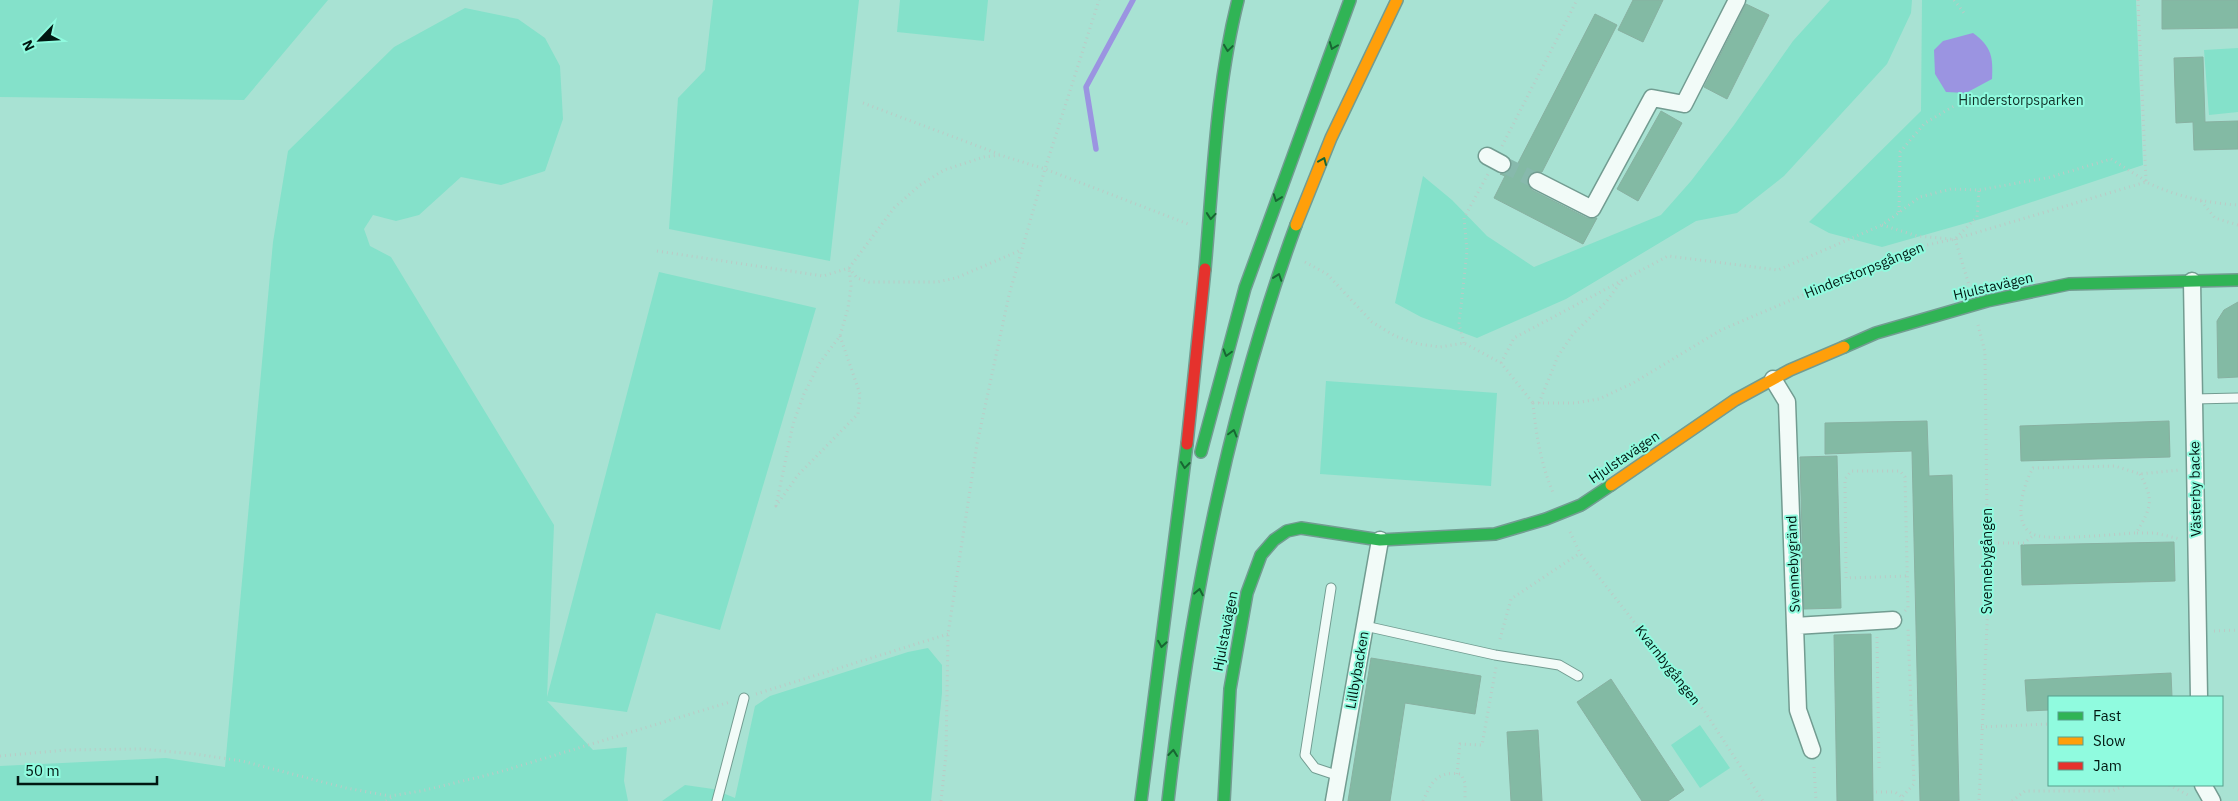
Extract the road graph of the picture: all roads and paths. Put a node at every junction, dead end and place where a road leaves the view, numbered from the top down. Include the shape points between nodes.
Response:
1 (1099, 0) edge
2 (1238, 0) edge
3 (1350, 0) edge
4 (1387, 0) edge
5 (1397, 0) edge
6 (1577, 0) edge
7 (1736, 0) edge
8 (1954, 0) edge
9 (2138, 0) edge
10 (1964, 13) dead end
11 (1363, 68) junction
12 (862, 103) dead end
13 (1954, 106) dead end
14 (1000, 154) junction
15 (1045, 169) junction
16 (1537, 181) tunnel mouth
17 (2146, 182) junction
18 (1979, 190) junction
19 (2200, 201) junction
20 (2238, 205) edge
21 (1899, 212) junction
22 (1882, 225) junction
23 (2238, 225) edge
24 (1197, 228) dead end
25 (1956, 239) junction
26 (1022, 249) junction
27 (657, 251) dead end
28 (1303, 261) dead end
29 (849, 268) junction
30 (1623, 278) junction
31 (2238, 280) edge
32 (2192, 281) junction
33 (1968, 285) dead end
34 (1977, 322) dead end
35 (840, 336) junction
36 (1464, 343) junction
37 (1501, 363) junction
38 (1773, 379) junction
39 (2238, 398) edge
40 (2194, 400) junction
41 (1533, 403) junction
42 (1539, 403) junction
43 (1198, 463) dead end
44 (2183, 469) dead end
45 (2140, 474) junction
46 (1194, 482) dead end
47 (1556, 499) dead end
48 (1570, 531) dead end
49 (2136, 533) junction
50 (2034, 534) junction
51 (1380, 540) junction
52 (2184, 540) dead end
53 (1988, 544) junction
54 (1580, 553) junction
55 (1908, 576) junction
56 (1331, 588) dead end
57 (1169, 595) junction
58 (1893, 620) junction
59 (1877, 621) junction
60 (1364, 626) junction
61 (1795, 626) junction
62 (2238, 630) edge
63 (2198, 632) junction
64 (948, 634) junction
65 (1500, 639) dead end
66 (1497, 655) junction
67 (1578, 676) dead end
68 (2199, 696) edge
69 (744, 698) junction
70 (2048, 724) edge
71 (1981, 727) junction
72 (1812, 750) joint
73 (0, 756) edge
74 (1879, 768) dead end
75 (1457, 774) junction
76 (1339, 776) junction
77 (2124, 786) edge
78 (2171, 786) edge
79 (2204, 786) edge
80 (1876, 792) dead end
81 (396, 795) junction
82 (2189, 796) dead end
83 (1902, 799) edge
84 (386, 801) edge
85 (717, 801) edge
86 (941, 801) edge
87 (1141, 801) edge
88 (1168, 801) edge
89 (1224, 801) edge
90 (1334, 801) edge
91 (1423, 801) edge
92 (1465, 801) edge
93 (1763, 801) edge
94 (1816, 801) edge
95 (1979, 801) edge
96 (2012, 801) edge
97 (2212, 801) edge

1 - 15 path
2 -> 57 main road via 1229,36 1222,96 1193,394
3 -> 43 main road via 1245,288
4 - 11 main road
5 - 11 main road
6 - 36 path via 1464,218 1466,251 1459,324
7 - 16 street via 1684,104 1652,98 1592,208
8 - 10 path
9 - 17 path
88 -> 11 main road via 1174,737 1197,599 1224,468 1245,389 1297,222
12 - 14 path
13 - 21 path via 1925,123 1900,152
14 - 15 path
14 - 29 path via 944,170 920,185 894,208
15 - 24 path
15 - 26 path
17 - 18 path via 2110,159 2051,176
17 - 19 path via 2168,193
17 - 25 path, Hinderstorpsgången
18 - 21 path via 1951,189 1920,197
18 - 25 path via 1977,217
19 - 20 path
19 - 23 path via 2215,218
21 - 22 path
22 - 25 path via 1917,236
22 - 30 path via 1778,270 1668,256
25 - 33 path
25 - 42 path, Hinderstorpsgången via 1912,248 1721,330 1633,383 1599,398 1575,403
26 - 29 path via 956,278 937,282 870,282 857,278
26 - 64 path via 977,444
27 - 29 path via 823,276
28 - 36 path via 1327,274 1372,322 1395,336 1440,347
29 - 35 path via 851,286
30 - 37 path via 1514,338
30 - 42 path via 1606,302 1573,334 1558,356
31 - 32 main road, Hjulstavägen
32 - 38 main road, Hjulstavägen via 2069,284 1987,302 1876,333
32 - 40 street, Västerby backe
34 - 53 path, Svennebygången via 1985,352
35 - 35 path via 819,364 804,394 776,506 798,475 858,414 860,394
36 - 37 path
37 - 41 path
38 - 51 main road, Hjulstavägen via 1736,400 1581,505 1564,512 1495,534
38 - 61 street, Svennebygränd via 1787,402
39 - 40 lane
40 - 63 street, Västerby backe
41 - 42 path, Hinderstorpsgången
41 - 47 path via 1537,440
44 - 45 path
45 - 49 path via 2150,492 2147,515
45 - 50 path via 2115,466 2033,468 2025,482 2021,503 2024,526
46 - 57 main road
48 - 54 path, Kvarnbygången
49 - 50 path
49 - 52 path via 2155,533
50 - 53 path via 2024,542
51 - 60 street, Lillbybacken
51 - 89 main road, Hjulstavägen via 1301,528 1287,531 1261,555 1246,593 1230,689
53 - 71 path, Svennebygången
54 - 65 path via 1511,599
54 - 93 path, Kvarnbygången via 1705,712
55 - 55 path via 1905,477 1900,471 1851,471 1845,479 1846,578
55 - 58 path via 1908,608
56 - 76 lane via 1305,755 1315,768
57 -> 87 main road
58 - 59 street
58 - 83 path via 1909,629 1914,784
59 - 61 street
59 - 74 path
60 - 66 lane
60 - 76 street, Lillbybacken
61 - 72 street, Svennebygränd via 1798,710
62 - 63 path
63 - 68 street, Västerby backe
64 - 69 path
64 - 86 path via 946,755
66 - 67 lane via 1559,665
66 - 75 path via 1482,745 1460,744
69 - 81 path via 496,773
69 - 85 lane
70 - 71 path
71 - 95 path, Svennebygången
72 - 94 path
73 - 81 path via 66,750 142,749 195,754 272,767 346,788
75 - 91 path via 1440,775
75 - 92 path via 1461,774 1465,783
76 - 90 street, Lillbybacken
77 - 96 path via 2112,791 2025,791
78 - 82 path
79 - 97 street
80 - 83 path via 1895,792
81 - 84 path

